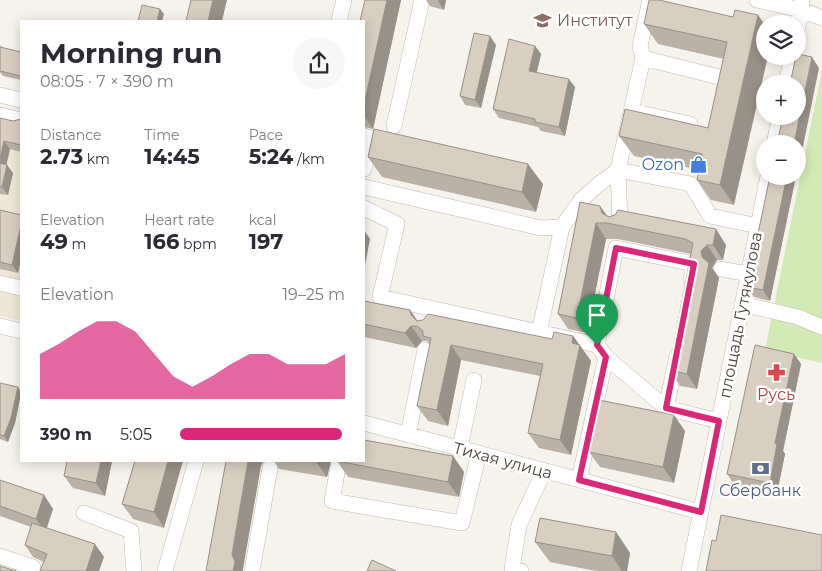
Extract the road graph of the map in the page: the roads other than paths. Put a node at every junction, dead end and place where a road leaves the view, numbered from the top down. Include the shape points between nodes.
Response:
1 (344, 0) edge
2 (422, 0) edge
3 (650, 0) edge
4 (758, 0) edge
5 (802, 5) edge
6 (822, 18) edge
7 (339, 20) edge
8 (643, 58) junction
9 (0, 95) edge
10 (20, 100) edge
11 (721, 104) edge
12 (631, 111) junction
13 (0, 115) edge
14 (20, 120) edge
15 (394, 126) dead end
16 (706, 127) edge
17 (365, 136) edge
18 (365, 165) edge
19 (618, 170) junction
20 (766, 185) edge
21 (365, 187) edge
22 (365, 208) edge
23 (620, 223) edge
24 (758, 226) junction
25 (562, 227) junction
26 (721, 269) dead end
27 (748, 274) junction
28 (0, 282) edge
29 (20, 288) edge
30 (689, 293) edge
31 (742, 304) junction
32 (434, 310) junction
33 (0, 326) edge
34 (430, 327) edge
35 (822, 327) edge
36 (20, 331) edge
37 (539, 333) junction
38 (679, 341) edge
39 (425, 350) edge
40 (601, 351) junction
41 (474, 380) dead end
42 (666, 408) junction
43 (719, 421) junction
44 (365, 423) edge
45 (408, 435) junction
46 (460, 448) junction
47 (480, 453) junction
48 (196, 462) edge
49 (339, 462) edge
50 (270, 468) dead end
51 (544, 471) junction
52 (579, 480) junction
53 (701, 512) junction
54 (84, 513) dead end
55 (0, 556) edge
56 (33, 567) dead end
57 (515, 570) edge
58 (134, 571) edge
59 (165, 571) edge
60 (252, 571) edge
61 (689, 571) edge

1 - 7 street
2 - 15 street
3 - 8 street via 640,46
4 - 5 street
5 - 6 street
8 - 11 street via 727,79
8 - 12 street
9 - 10 street
12 - 16 street
12 - 19 street
13 - 14 street
17 - 18 street via 371,138
19 - 23 street
19 - 24 street via 691,184 710,216
19 - 25 street via 581,200
20 - 24 street, площадь Гутякулова
21 - 25 street via 541,228
22 - 32 street via 396,224 380,297
24 - 27 street, площадь Гутякулова
25 - 37 street
26 - 27 street
27 - 31 street, площадь Гутякулова
28 - 29 street
30 - 40 street via 699,265 616,244
31 - 35 street via 798,317
31 - 43 street, площадь Гутякулова
32 - 34 street
32 - 37 street
33 - 36 street
37 - 40 street
38 - 42 street
39 - 45 street
40 - 42 street
40 - 52 street
41 - 46 street
42 - 43 street
43 - 53 street, площадь Гутякулова
44 - 45 street, Тихая улица
45 - 46 street, Тихая улица
46 - 47 street, Тихая улица
47 - 49 street via 462,523 332,500
47 - 51 street, Тихая улица
48 - 59 street
50 - 60 street
51 - 52 street, Тихая улица
51 - 57 street via 519,525
52 - 53 street, Тихая улица
53 - 61 street, площадь Гутякулова
54 - 58 street via 131,532
55 - 56 street

